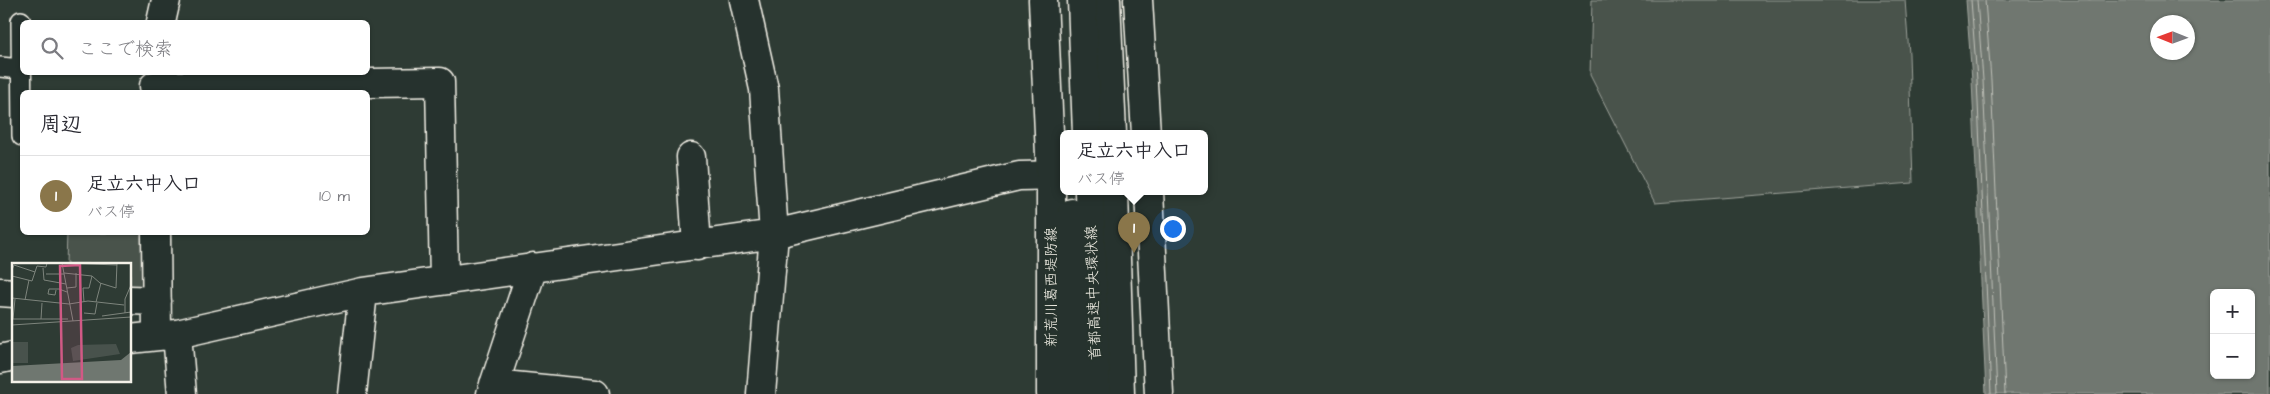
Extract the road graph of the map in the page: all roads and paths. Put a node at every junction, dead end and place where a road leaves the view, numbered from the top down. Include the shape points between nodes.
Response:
1 (166, 0) edge
2 (744, 0) edge
3 (1043, 0) edge
4 (1076, 0) edge
5 (1082, 0) edge
6 (1106, 0) edge
7 (1138, 0) edge
8 (161, 20) edge
9 (0, 67) edge
10 (20, 69) edge
11 (21, 75) edge
12 (155, 84) edge
13 (21, 90) edge
14 (1072, 130) edge
15 (1087, 130) edge
16 (1112, 130) edge
17 (1146, 130) edge
18 (691, 157) dead end
19 (1060, 162) edge
20 (1060, 181) edge
21 (1061, 195) edge
22 (1063, 195) edge
23 (1089, 195) edge
24 (1114, 195) edge
25 (1150, 195) edge
26 (1150, 195) edge
27 (774, 234) junction
28 (156, 235) edge
29 (697, 246) junction
30 (533, 267) junction
31 (444, 280) junction
32 (363, 292) junction
33 (131, 300) edge
34 (157, 301) junction
35 (167, 334) junction
36 (131, 339) edge
37 (493, 389) edge
38 (182, 394) edge
39 (352, 394) edge
40 (595, 394) edge
41 (761, 394) edge
42 (1051, 394) edge
43 (1072, 394) edge
44 (1096, 394) edge
45 (1120, 394) edge
46 (1148, 394) edge
47 (1159, 394) edge

1 - 8 main road
2 - 27 main road via 764,89
3 - 19 main road, 新荒川葛西堤防線
4 - 14 main road
5 - 15 main road
6 - 16 main road
7 - 17 main road
9 - 10 lane
11 - 13 lane
12 - 31 main road via 440,82
18 - 29 main road
20 - 27 main road via 1019,176
21 - 42 main road, 新荒川葛西堤防線
22 - 43 main road
23 - 44 main road, 首都高速中央環状線
24 - 45 main road
25 - 46 main road
26 - 47 main road
27 - 29 main road
27 - 41 main road
28 - 34 main road
29 - 30 main road
30 - 31 main road
30 - 37 main road
31 - 32 main road
32 - 35 main road
32 - 39 main road
33 - 34 main road
34 - 35 main road
35 - 36 main road
35 - 38 main road
37 - 40 main road

